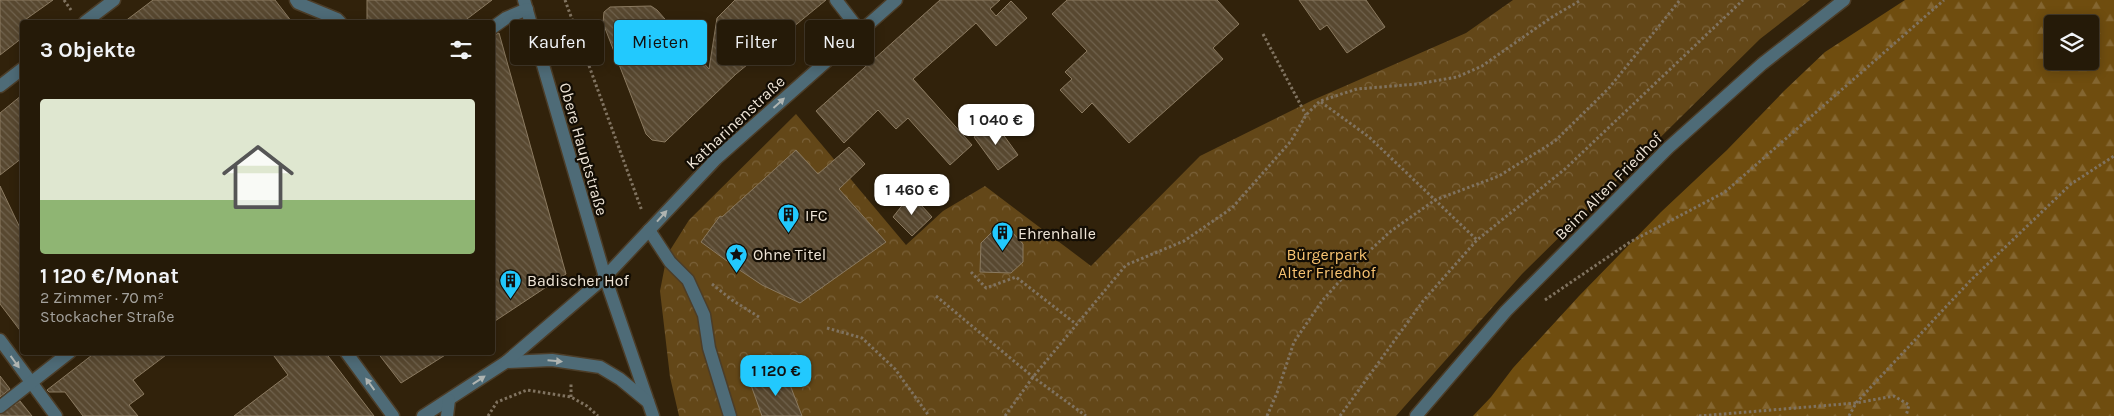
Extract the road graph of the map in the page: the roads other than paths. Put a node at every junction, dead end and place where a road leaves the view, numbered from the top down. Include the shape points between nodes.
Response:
1 (114, 0) edge
2 (296, 0) edge
3 (836, 0) edge
4 (896, 0) edge
5 (1844, 0) edge
6 (525, 5) edge
7 (93, 20) edge
8 (338, 20) edge
9 (852, 20) edge
10 (872, 20) edge
11 (495, 26) edge
12 (821, 65) edge
13 (20, 71) edge
14 (0, 86) edge
15 (649, 230) junction
16 (605, 277) junction
17 (0, 340) edge
18 (66, 355) edge
19 (348, 355) edge
20 (506, 362) junction
21 (31, 384) junction
22 (449, 400) junction
23 (648, 402) junction
24 (0, 407) edge
25 (56, 416) edge
26 (393, 416) edge
27 (423, 416) edge
28 (447, 416) edge
29 (653, 416) edge
30 (730, 416) edge
31 (1416, 416) edge

1 - 7 street
2 - 8 street
3 - 9 street
4 - 10 street, Katharinenstraße
5 - 31 street, Beim Alten Friedhof via 1762,64 1668,148 1506,311
6 - 11 street
6 - 16 street, Obere Hauptstraße
15 -> 12 street, Katharinenstraße via 716,158
13 - 14 street
15 - 16 street, Katharinenstraße
15 - 30 street via 670,262 688,280 704,315 709,348
16 - 20 street, Katharinenstraße
16 - 23 street, Obere Hauptstraße
17 -> 21 street
18 - 21 street
26 -> 19 street
22 -> 20 street, Katharinenstraße
20 -> 23 street via 552,360 600,367
21 - 24 street
21 - 25 street
22 - 27 street, Katharinenstraße
22 - 28 street
23 - 29 street, Obere Hauptstraße

